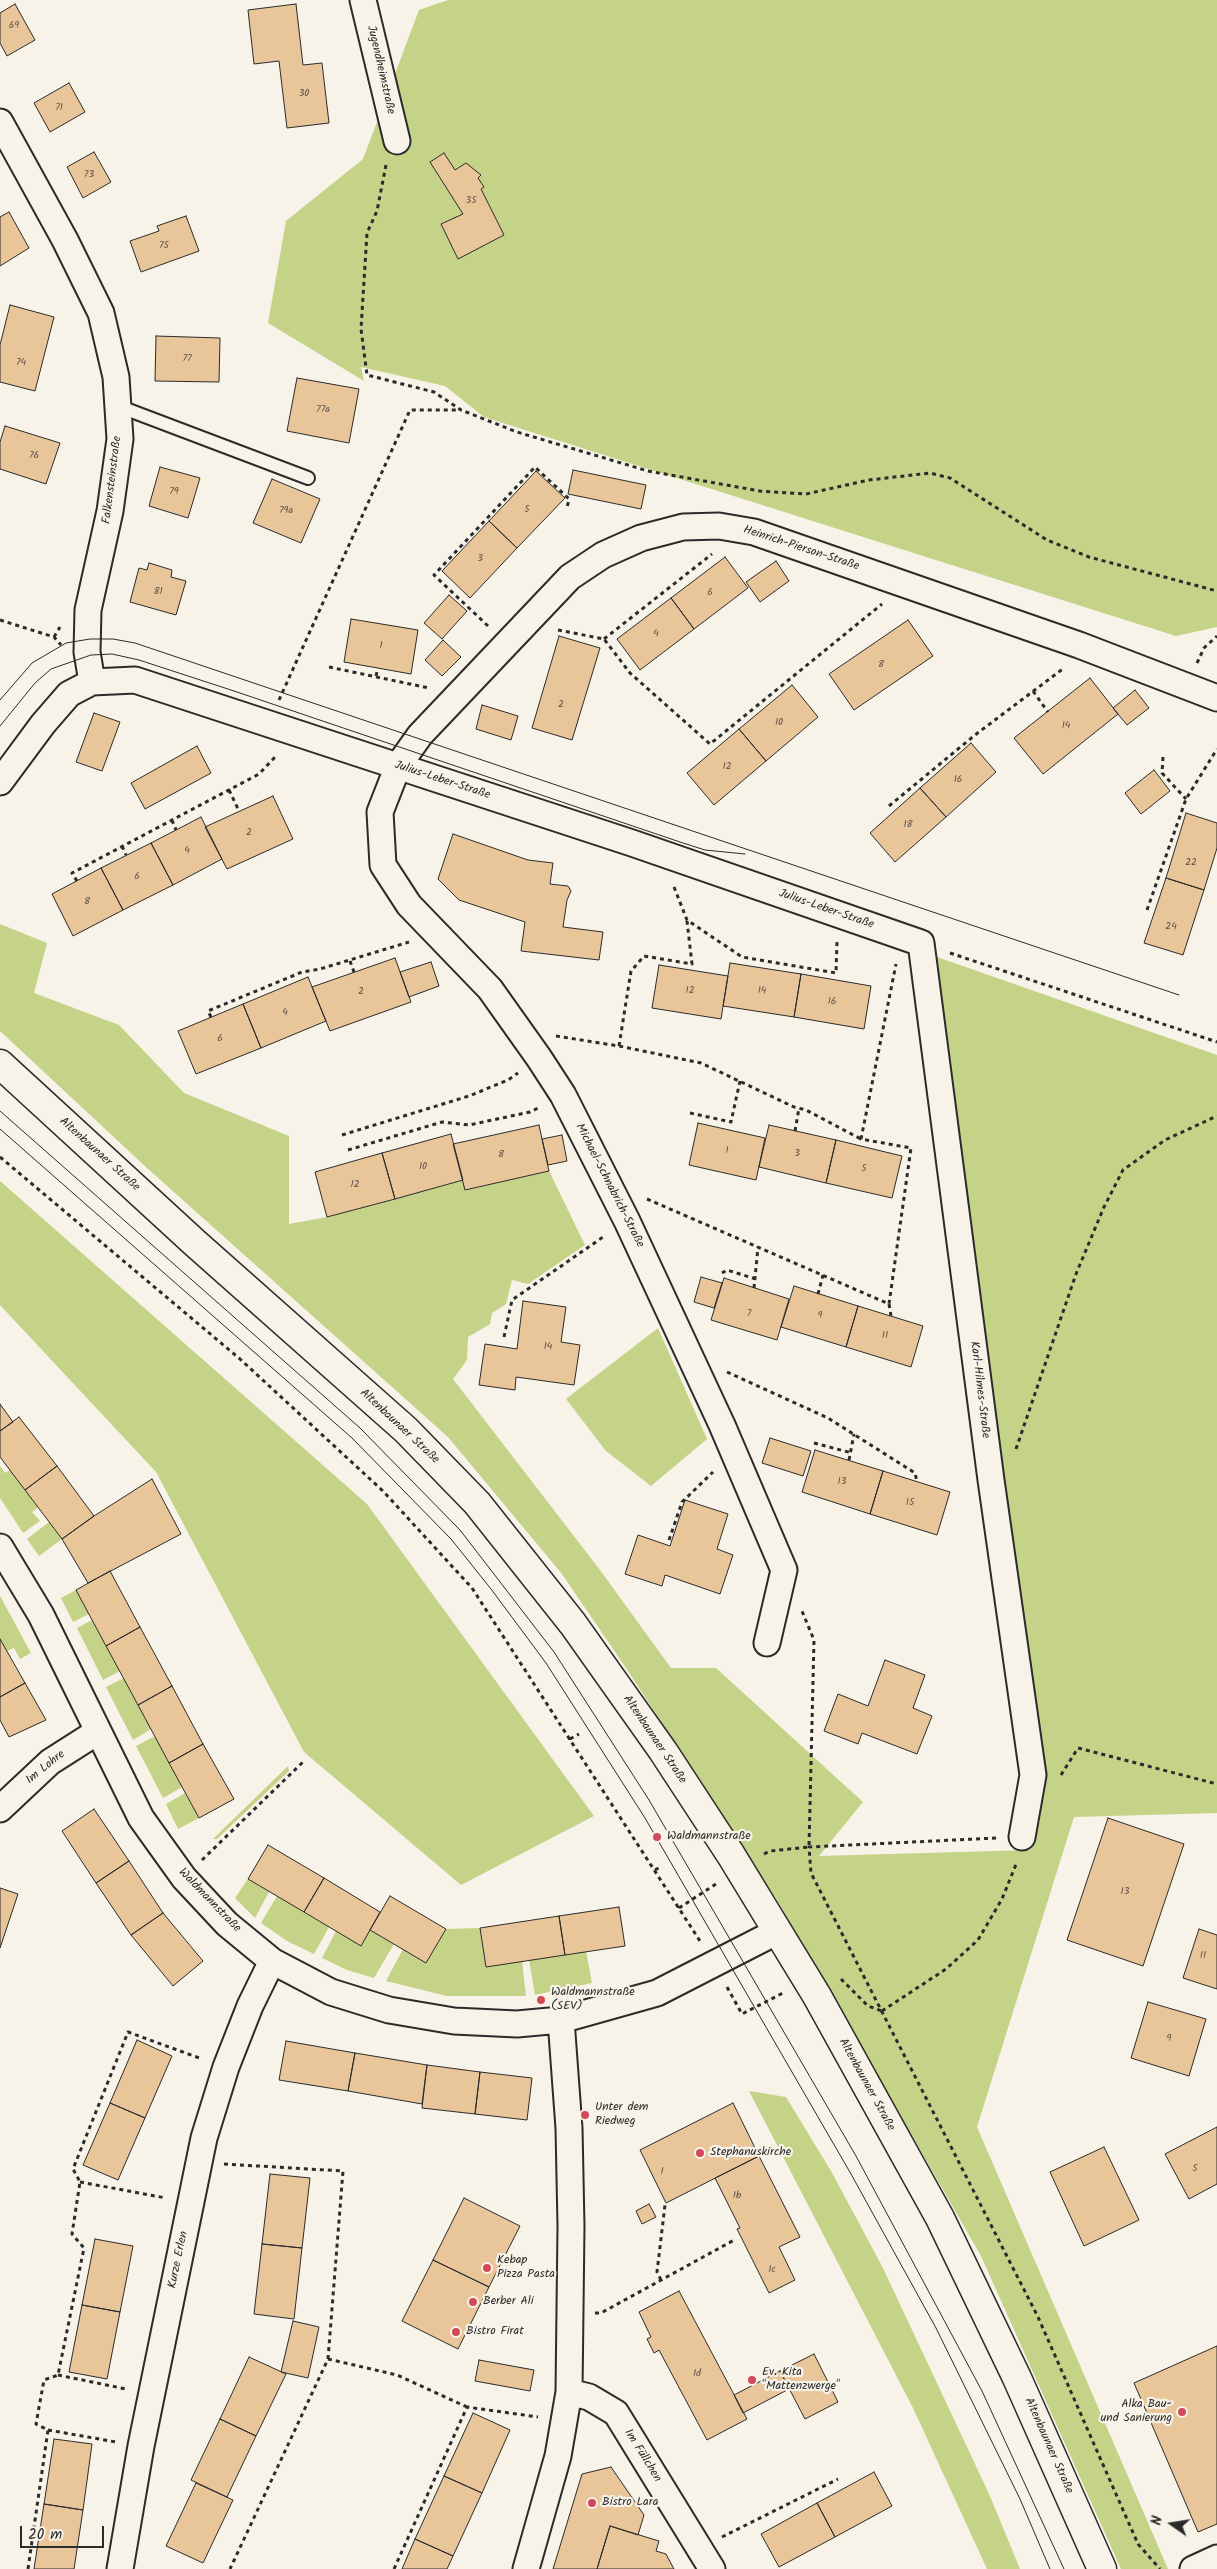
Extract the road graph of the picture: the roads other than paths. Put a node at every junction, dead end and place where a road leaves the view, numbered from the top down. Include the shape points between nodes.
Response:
1 (363, 0) edge
2 (0, 122) edge
3 (392, 149) road end
4 (118, 406) junction
5 (308, 478) dead end
6 (92, 682) junction
7 (1217, 698) edge
8 (398, 766) junction
9 (0, 782) edge
10 (911, 939) joint
11 (0, 1064) edge
12 (0, 1547) edge
13 (767, 1642) dead end
14 (97, 1732) junction
15 (0, 1809) edge
16 (1022, 1836) road end
17 (778, 1931) junction
18 (272, 1961) junction
19 (561, 2020) junction
20 (569, 2392) junction
21 (1217, 2558) edge
22 (706, 2559) edge
23 (120, 2569) edge
24 (526, 2569) edge
25 (1102, 2569) edge
26 (1193, 2569) edge

1 - 3 street, Jugendheimstraße
2 - 4 street, Falkensteinstraße via 101,313 116,377
4 - 5 lane
4 - 6 street, Falkensteinstraße via 120,439 110,511 88,610 87,652
6 - 8 street, Julius-Leber-Straße via 136,680
6 - 9 street, Julius-Leber-Straße via 69,694
7 - 8 street, Heinrich-Pierson-Straße via 1080,645 754,532 726,527 683,527 641,538 603,555 570,577 420,735
8 - 10 street, Julius-Leber-Straße
8 - 13 street, Michael-Schnabrich-Straße via 380,812 383,865 409,906 490,990 536,1053 563,1095 623,1212 698,1372 784,1570
10 - 16 street, Karl-Hilmes-Straße via 1033,1775
11 - 17 main road, Altenbaunaer Straße via 406,1430 477,1503 574,1624 663,1751
12 - 14 street, Waldmannstraße via 40,1615
14 - 15 street, Im Lohre via 50,1762
14 - 18 street, Waldmannstraße via 141,1818 184,1878 227,1924
17 - 19 street, Waldmannstraße via 657,1993
17 - 25 main road, Altenbaunaer Straße via 940,2218 1017,2378
18 - 19 street, Waldmannstraße via 331,1992 389,2010 454,2021 516,2024
18 - 23 street, Kurze Erlen via 226,2067 199,2162 140,2446
19 - 20 street via 569,2128
20 - 22 street, Im Füllchen via 589,2397 616,2413
20 - 24 street via 566,2420
21 - 26 street

